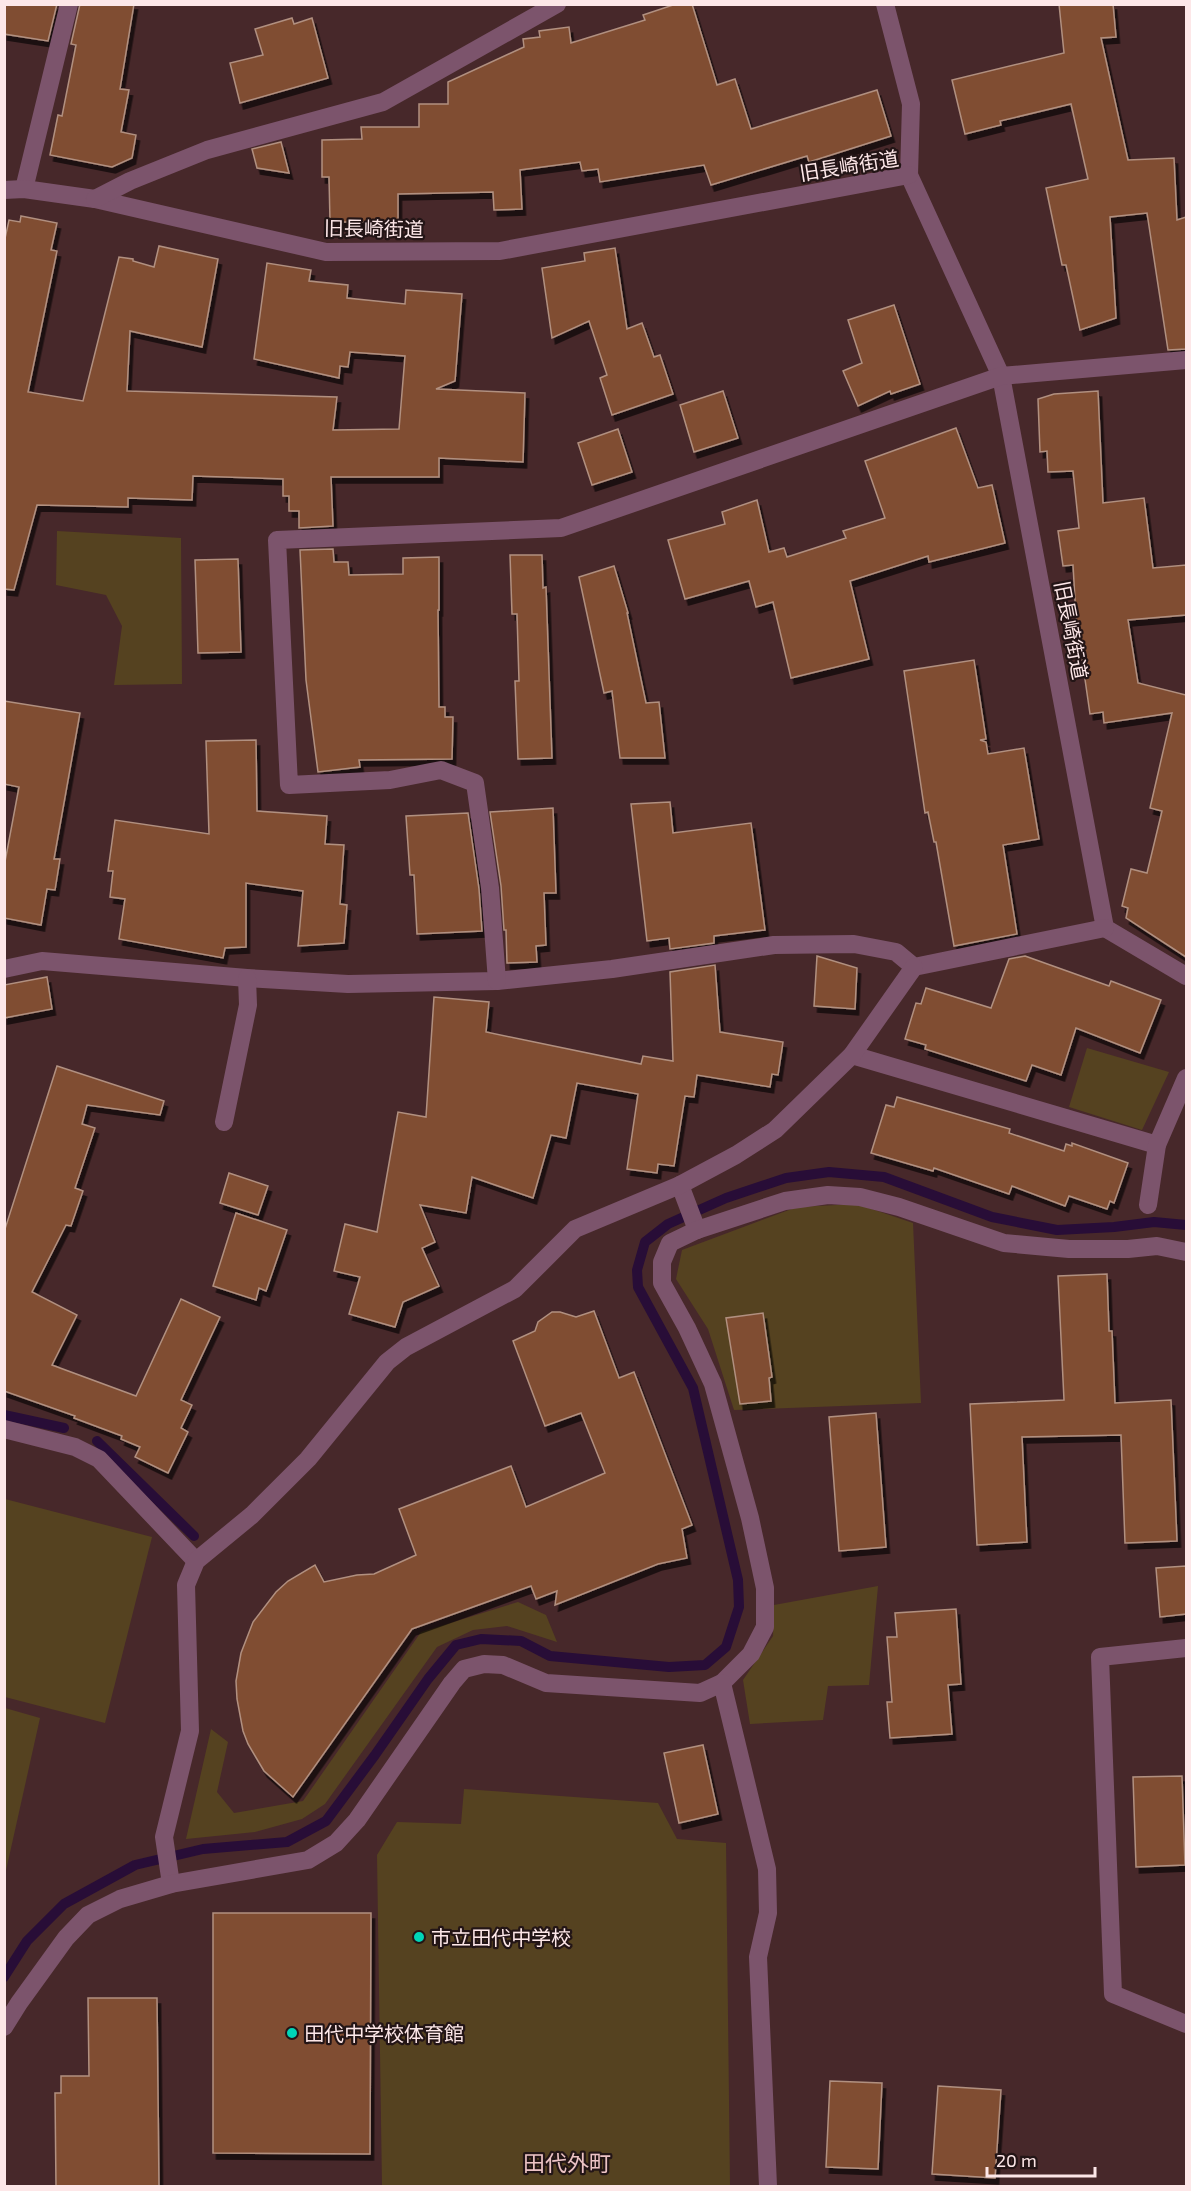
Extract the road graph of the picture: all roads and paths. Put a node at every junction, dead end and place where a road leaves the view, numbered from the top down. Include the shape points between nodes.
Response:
1 (69, 4) edge
2 (557, 4) edge
3 (885, 4) edge
4 (909, 175) junction
5 (24, 189) junction
6 (4, 190) edge
7 (95, 199) junction
8 (1186, 360) edge
9 (1000, 376) junction
10 (1106, 928) junction
11 (914, 967) junction
12 (4, 969) edge
13 (1186, 976) edge
14 (247, 978) junction
15 (497, 981) junction
16 (852, 1055) junction
17 (1186, 1078) edge
18 (224, 1122) dead end
19 (1157, 1145) junction
20 (680, 1185) junction
21 (1148, 1205) dead end
22 (697, 1230) junction
23 (1186, 1252) edge
24 (4, 1429) edge
25 (196, 1562) junction
26 (1186, 1648) edge
27 (722, 1683) junction
28 (171, 1884) junction
29 (1186, 2024) edge
30 (4, 2027) edge
31 (768, 2187) edge

1 - 5 street
2 - 7 street via 383,102 207,150
3 - 4 street via 911,104
4 - 7 street, 旧長崎街道 via 500,251 326,252
4 - 9 street, 旧長崎街道
5 - 6 street, 旧長崎街道
5 - 7 street, 旧長崎街道
8 - 9 street
9 - 10 street, 旧長崎街道
9 - 15 street via 561,528 277,540 289,784 390,780 441,770 475,783 490,888
10 - 11 street
10 - 13 street
11 - 15 street via 896,952 854,944 774,945
11 - 16 street
12 - 14 street via 42,961
14 - 15 street via 348,984
14 - 18 street via 248,1005
16 - 19 street
16 - 20 street via 775,1130
17 - 19 street
19 - 21 street
20 - 22 street
20 - 25 street via 575,1228 515,1289 405,1347 387,1362 308,1459 252,1515
22 - 23 street via 785,1201 828,1195 860,1197 899,1207 1004,1243 1069,1249 1156,1246
22 - 27 street via 670,1243 662,1262 662,1283 713,1384 765,1588 765,1627 751,1654
24 - 25 street via 75,1447 99,1459
25 - 28 street via 186,1585 190,1731 164,1837
26 - 29 street via 1100,1657 1113,1995
27 - 28 street via 700,1694 546,1683 503,1665 465,1669 357,1820 336,1843 308,1860
27 - 31 street via 767,1869 768,1913 758,1957
28 - 30 street via 120,1899 88,1915 66,1938

